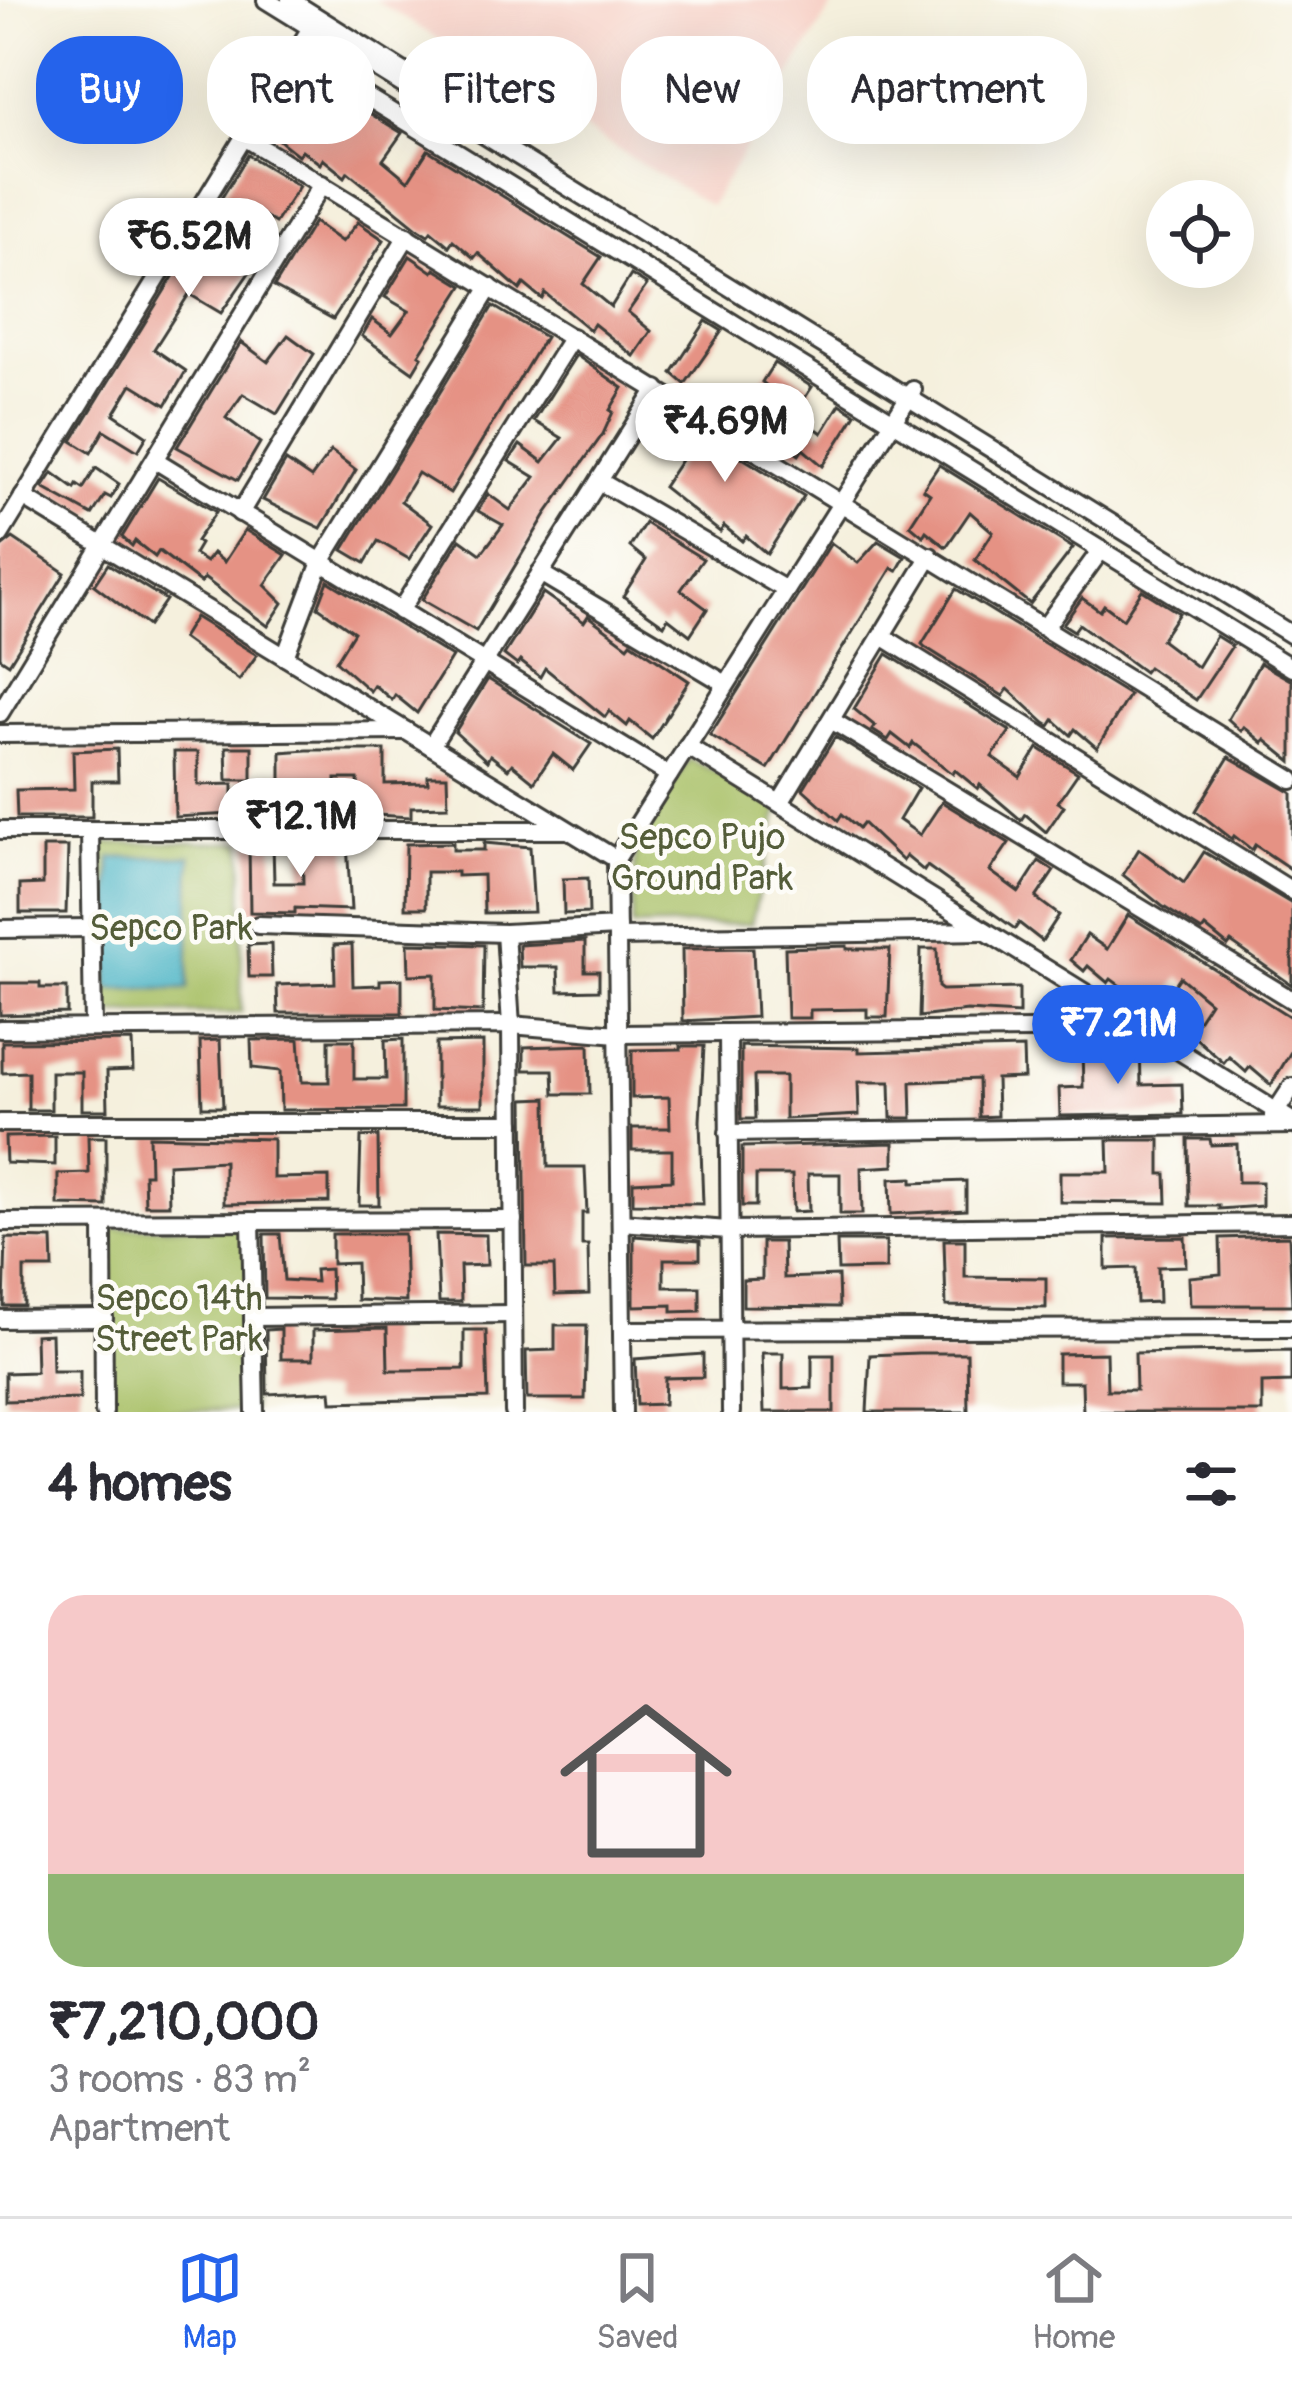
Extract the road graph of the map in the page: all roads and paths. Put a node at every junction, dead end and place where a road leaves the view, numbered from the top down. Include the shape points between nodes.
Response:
1 (266, 0) edge
2 (290, 0) edge
3 (313, 22) junction
4 (304, 36) edge
5 (375, 102) edge
6 (239, 144) edge
7 (257, 144) edge
8 (322, 184) junction
9 (406, 236) junction
10 (490, 287) junction
11 (572, 337) junction
12 (657, 389) junction
13 (910, 393) junction
14 (892, 421) junction
15 (154, 460) junction
16 (599, 481) junction
17 (23, 497) junction
18 (842, 502) junction
19 (240, 513) junction
20 (0, 535) edge
21 (1101, 550) junction
22 (98, 553) junction
23 (930, 556) junction
24 (321, 562) junction
25 (540, 573) junction
26 (786, 590) junction
27 (400, 610) junction
28 (1292, 622) edge
29 (1045, 627) junction
30 (1292, 635) edge
31 (882, 636) junction
32 (285, 657) junction
33 (484, 662) junction
34 (1292, 668) edge
35 (726, 684) junction
36 (0, 712) edge
37 (831, 720) junction
38 (406, 731) junction
39 (0, 734) edge
40 (430, 746) junction
41 (687, 746) junction
42 (669, 776) junction
43 (1292, 780) edge
44 (780, 803) junction
45 (0, 830) edge
46 (90, 830) junction
47 (567, 830) junction
48 (616, 859) junction
49 (1292, 891) edge
50 (258, 925) dead end
51 (91, 928) junction
52 (0, 929) edge
53 (617, 932) junction
54 (986, 932) junction
55 (506, 934) junction
56 (1292, 1000) edge
57 (511, 1025) junction
58 (92, 1028) junction
59 (0, 1029) edge
60 (1144, 1029) junction
61 (728, 1033) junction
62 (618, 1034) junction
63 (1292, 1087) edge
64 (1287, 1120) edge
65 (512, 1123) junction
66 (0, 1124) edge
67 (728, 1133) junction
68 (513, 1220) junction
69 (251, 1221) junction
70 (0, 1222) edge
71 (103, 1222) junction
72 (621, 1222) junction
73 (1292, 1223) edge
74 (728, 1230) junction
75 (513, 1314) junction
76 (253, 1317) junction
77 (104, 1318) junction
78 (0, 1319) edge
79 (1292, 1328) edge
80 (622, 1330) junction
81 (729, 1330) junction
82 (104, 1412) edge
83 (256, 1412) edge
84 (514, 1412) edge
85 (623, 1412) edge
86 (730, 1412) edge

1 - 3 street
2 - 3 street
3 - 4 street
3 - 13 street
5 - 14 street
6 - 17 street
7 - 8 street
8 - 9 street
8 - 15 street
9 - 10 street
9 - 19 street
10 - 11 street
10 - 24 street
11 - 12 street
11 - 27 street
12 - 16 street
12 - 18 street
13 - 14 street
13 - 28 street
13 - 30 street
14 - 18 street
14 - 21 street
15 - 19 street
15 - 22 street
16 - 25 street
16 - 26 street
17 - 20 street
17 - 22 street via 84,534
18 - 23 street
18 - 26 street
19 - 24 street
21 - 29 street
21 - 34 street
22 - 32 street
22 - 36 street
23 - 29 street
23 - 31 street
24 - 27 street
24 - 32 street
25 - 33 street
25 - 35 street
26 - 35 street
27 - 33 street
29 - 43 street
31 - 37 street
31 - 49 street
32 - 38 street
33 - 40 street
33 - 42 street
35 - 41 street
37 - 44 street
37 - 56 street
38 - 39 street
38 - 40 street
40 - 47 street
41 - 42 street
41 - 44 street
42 - 48 street
44 - 54 street
45 - 46 street
46 - 47 street
46 - 51 street
47 - 48 street
48 - 53 street
50 - 55 street
51 - 52 street
51 - 58 street
53 - 54 street
53 - 55 street
53 - 62 street
54 - 60 street
55 - 57 street
57 - 58 street
57 - 62 street
57 - 65 street
58 - 59 street
60 - 61 street
60 - 64 street
61 - 62 street
61 - 67 street
62 - 72 street
63 - 64 street
64 - 67 street
65 - 66 street
65 - 68 street
67 - 74 street
68 - 69 street
68 - 75 street
69 - 71 street
69 - 76 street
70 - 71 street
71 - 77 street
72 - 74 street
72 - 80 street
73 - 74 street
74 - 81 street
75 - 76 street
75 - 84 street
76 - 83 street
77 - 78 street
77 - 82 street
79 - 81 street
80 - 81 street
80 - 85 street
81 - 86 street

